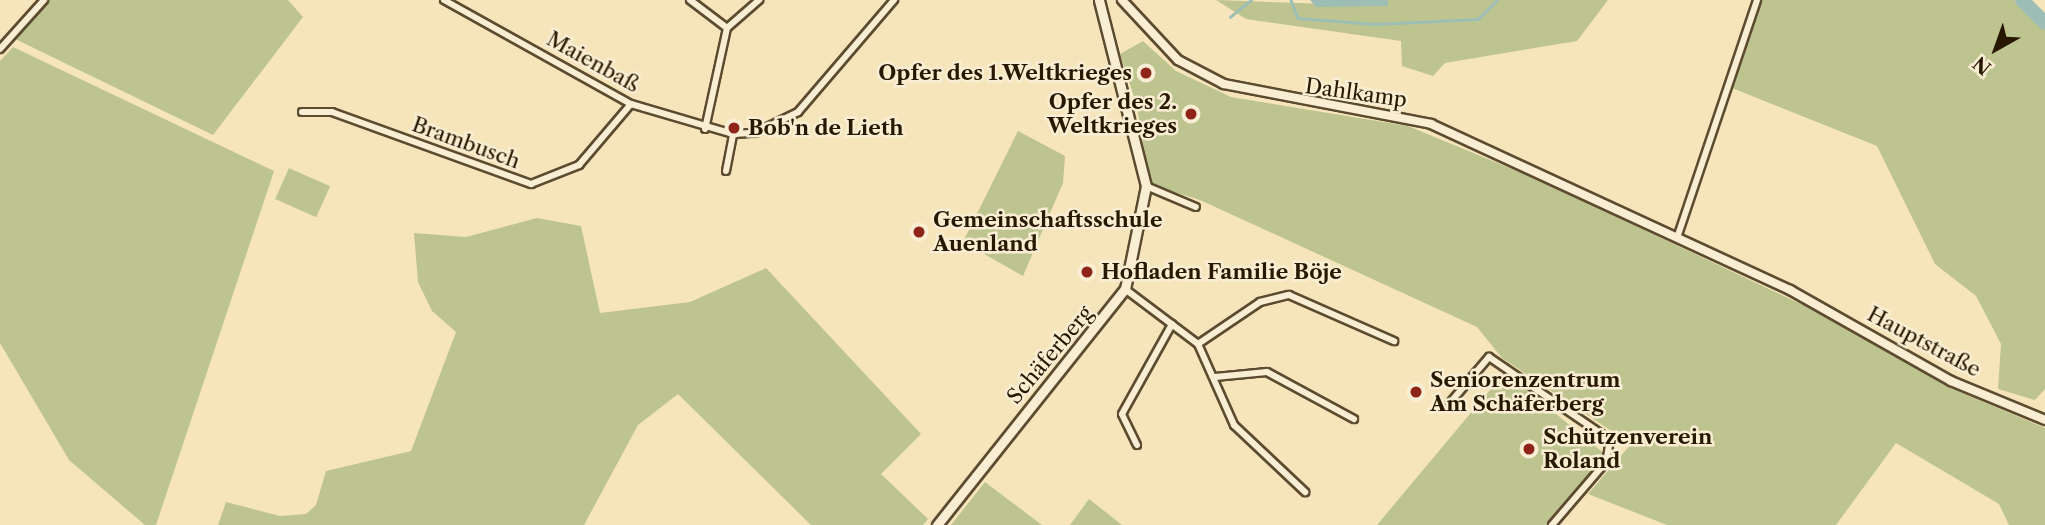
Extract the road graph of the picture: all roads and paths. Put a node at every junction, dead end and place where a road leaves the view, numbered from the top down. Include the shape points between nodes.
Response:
1 (44, 0) edge
2 (690, 0) edge
3 (760, 0) edge
4 (894, 0) edge
5 (1099, 0) edge
6 (1122, 0) edge
7 (1757, 0) edge
8 (447, 1) edge
9 (727, 28) junction
10 (0, 49) edge
11 (631, 104) junction
12 (302, 112) dead end
13 (705, 129) junction
14 (733, 134) junction
15 (726, 171) dead end
16 (1146, 187) junction
17 (1196, 207) dead end
18 (1677, 238) junction
19 (1125, 289) junction
20 (1828, 309) joint
21 (1172, 324) junction
22 (1394, 341) dead end
23 (1198, 344) junction
24 (1215, 377) junction
25 (1449, 404) dead end
26 (1354, 419) dead end
27 (2045, 420) edge
28 (1138, 445) dead end
29 (1305, 492) dead end
30 (937, 525) edge
31 (1552, 525) edge

1 - 10 street
2 - 9 street
3 - 9 street
4 - 14 street, Maienbaß via 798,112 755,133
5 - 16 main road, Schäferberg
6 - 18 street, Dahlkamp via 1178,60 1224,84 1431,124
7 - 18 street
8 - 11 street, Maienbaß
9 - 13 street
11 - 12 street, Brambusch via 579,165 531,184 332,112
11 - 13 street, Maienbaß
13 - 14 street, Maienbaß
14 - 15 street
16 - 17 street
16 - 19 main road, Schäferberg
18 - 20 street, Dahlkamp
19 - 21 street
19 - 30 main road, Schäferberg
20 - 27 street, Hauptstraße via 1951,381
21 - 23 street
21 - 28 street via 1122,414
22 - 23 street via 1289,295 1260,302
23 - 24 street
24 - 26 street via 1267,372
24 - 29 street via 1234,425
25 - 31 street via 1489,357 1610,440 1606,462

